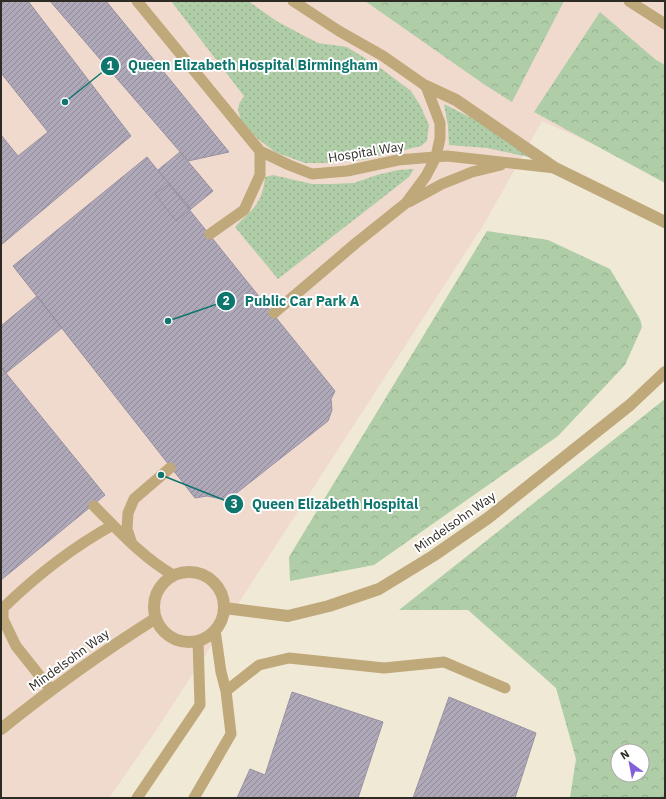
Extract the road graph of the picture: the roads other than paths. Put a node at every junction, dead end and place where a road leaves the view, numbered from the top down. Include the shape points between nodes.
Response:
1 (137, 1) edge
2 (293, 1) edge
3 (629, 1) edge
4 (665, 24) edge
5 (426, 86) junction
6 (260, 151) junction
7 (436, 157) junction
8 (509, 163) junction
9 (555, 168) junction
10 (406, 203) junction
11 (665, 222) edge
12 (210, 234) dead end
13 (274, 314) dead end
14 (665, 372) edge
15 (170, 468) dead end
16 (94, 506) dead end
17 (113, 525) junction
18 (132, 544) junction
19 (173, 575) junction
20 (225, 608) junction
21 (156, 618) junction
22 (214, 630) junction
23 (198, 641) junction
24 (505, 688) dead end
25 (51, 690) junction
26 (226, 691) junction
27 (1, 729) edge
28 (137, 798) edge
29 (194, 798) edge

1 - 6 lane, Hospital Way
2 - 5 lane, Hospital Way via 384,56
3 - 4 lane
5 - 7 lane via 440,123
5 - 9 street, Hospital Way via 456,100
6 - 7 lane, Hospital Way via 312,174 347,171 398,160
6 - 12 lane via 260,175 244,210
7 - 8 lane, Hospital Way
7 - 10 lane via 426,176
8 - 9 lane, Hospital Way
8 - 10 lane via 472,172
9 - 11 street, Hospital Way
10 - 13 lane
14 - 20 street, Mindelsohn Way via 630,405 488,518 433,556 379,588 329,606 288,616
15 - 18 lane via 134,499 128,513 127,529
16 - 17 lane
17 - 18 lane
17 - 25 lane via 87,540 32,580 3,608 3,619 16,646
18 - 19 lane
19 - 20 street via 190,571 202,573 215,582 223,596
19 - 21 street via 159,588 154,603
20 - 22 street via 219,625
21 - 23 street via 163,631 173,638 185,642
21 - 25 street, Mindelsohn Way
22 - 23 street
22 - 26 lane
23 - 28 lane via 200,704
24 - 26 lane via 444,662 384,668 289,658 259,665
25 - 27 street, Mindelsohn Way
26 - 29 lane via 231,734

